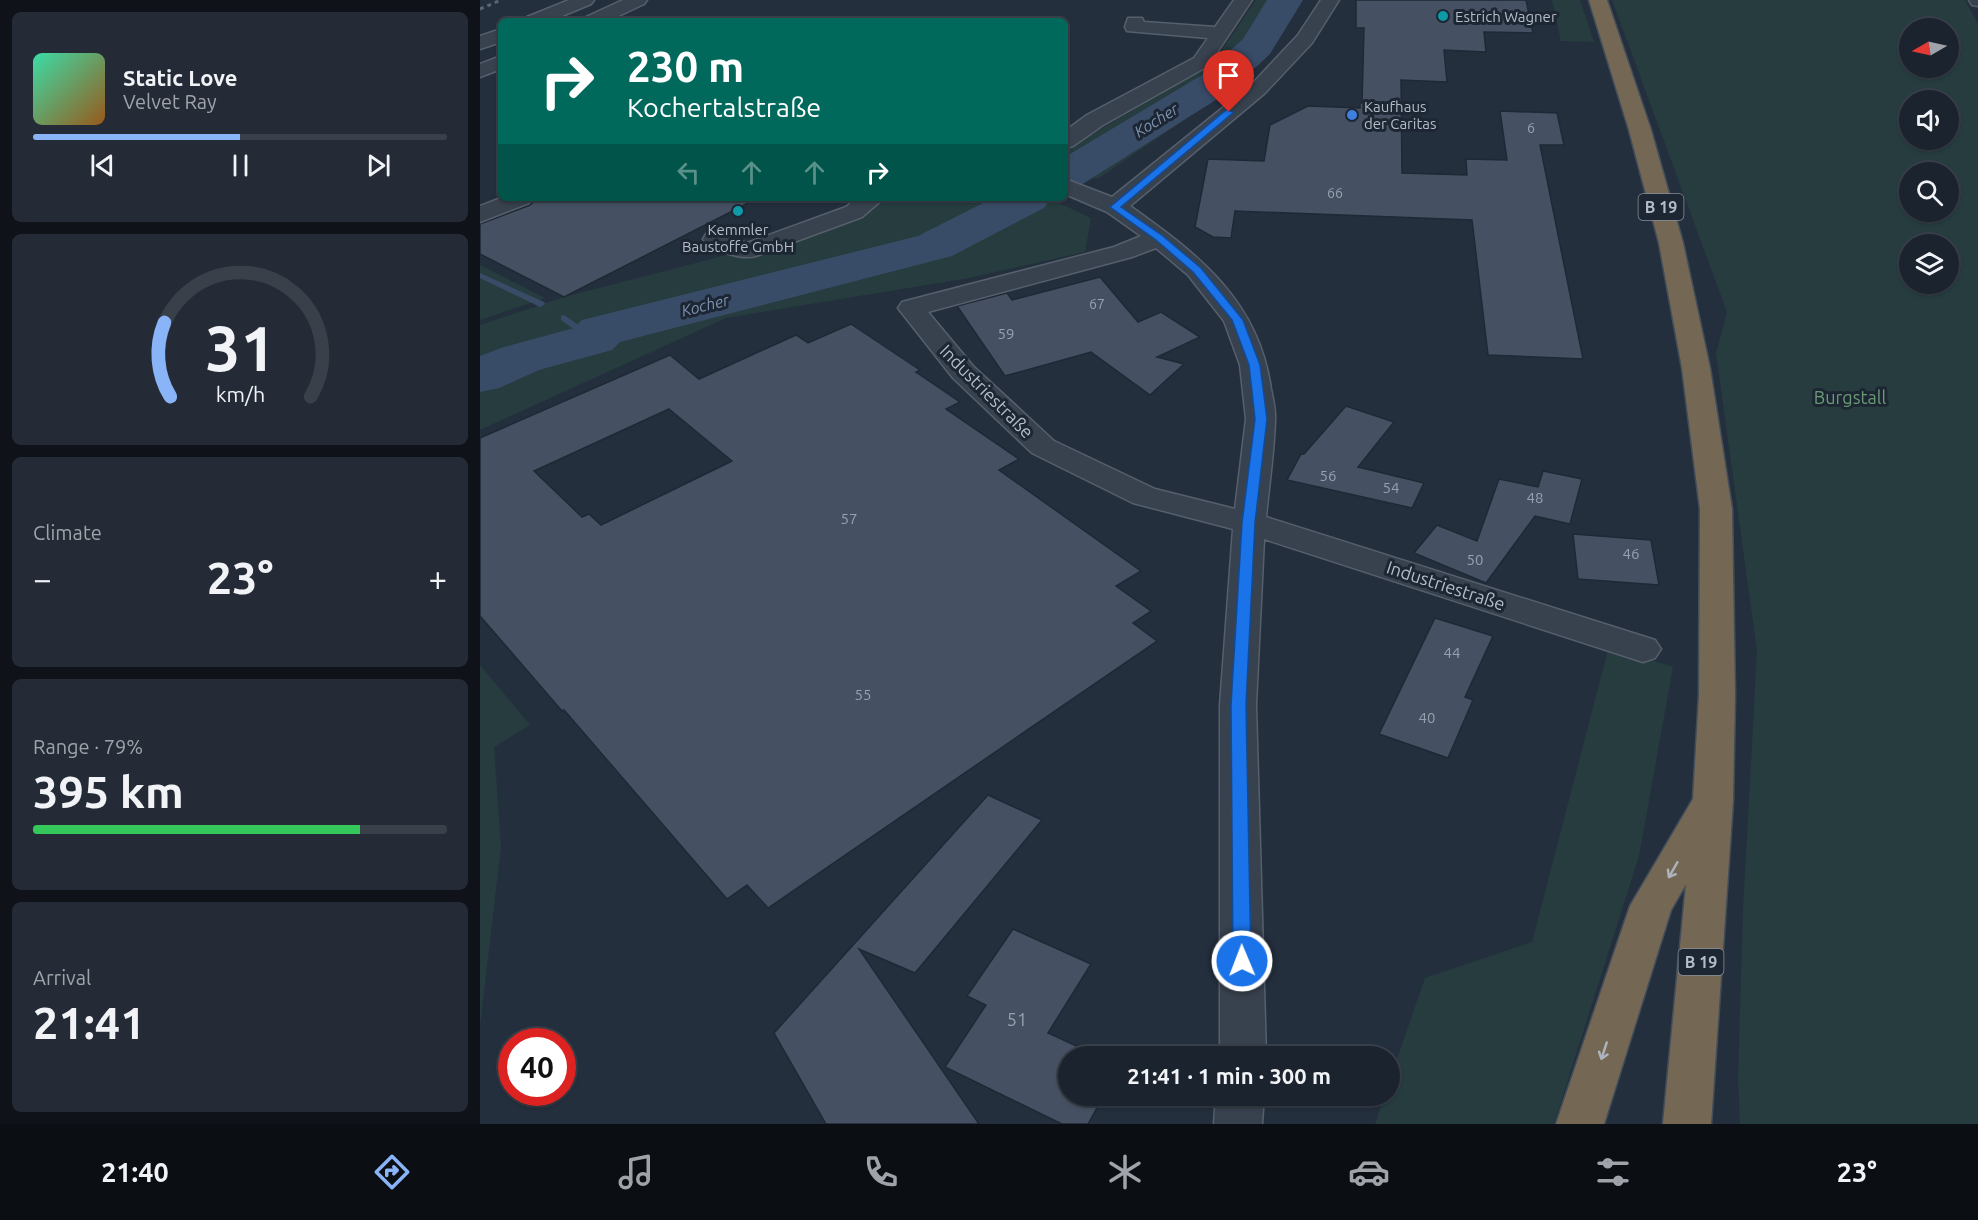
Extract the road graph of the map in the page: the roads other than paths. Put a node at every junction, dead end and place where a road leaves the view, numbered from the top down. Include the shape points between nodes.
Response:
1 (585, 0) edge
2 (638, 0) edge
3 (1243, 0) edge
4 (1330, 0) edge
5 (1598, 0) edge
6 (541, 18) edge
7 (599, 18) edge
8 (1135, 22) dead end
9 (1220, 33) junction
10 (498, 36) edge
11 (480, 43) edge
12 (498, 63) edge
13 (480, 71) edge
14 (1068, 139) edge
15 (1068, 187) edge
16 (514, 201) edge
17 (868, 201) edge
18 (1115, 207) junction
19 (480, 215) edge
20 (1159, 238) junction
21 (715, 239) dead end
22 (1249, 523) junction
23 (1643, 649) dead end
24 (1713, 801) junction
25 (1243, 1046) edge
26 (1239, 1106) edge
27 (1238, 1124) edge
28 (1580, 1124) edge
29 (1687, 1124) edge

1 - 6 street
2 - 7 street
3 - 9 street
4 - 18 street via 1305,39 1258,89
5 - 24 highway, B 19 via 1671,243 1696,368 1716,509
8 - 9 street via 1134,27
9 - 14 street via 1201,62
10 - 11 street
12 - 13 street
15 - 18 street
16 - 19 street
17 - 21 street via 854,213 747,250
18 - 20 street
20 - 22 street via 1197,270 1237,320 1254,365 1261,419
20 - 22 street, Industriestraße via 1123,252 911,309 963,372 1043,447 1144,496
22 - 23 street, Industriestraße
22 - 25 street via 1238,705
24 -> 28 highway via 1652,906
24 - 29 highway, B 19
26 - 27 street

